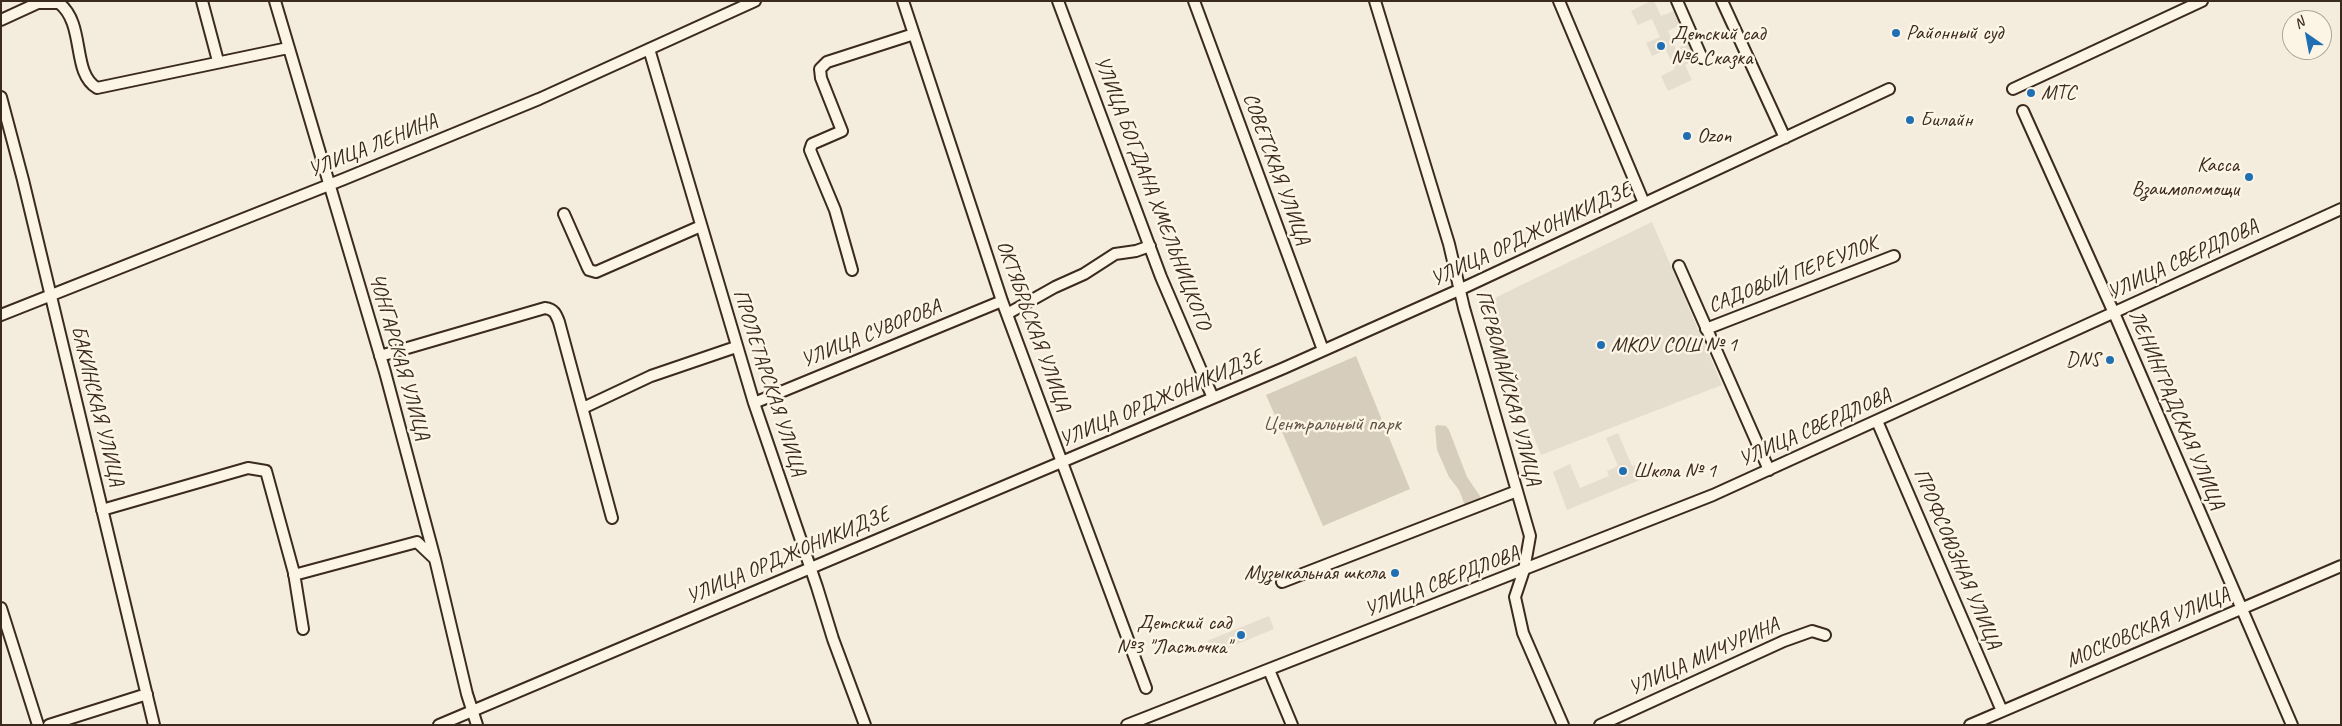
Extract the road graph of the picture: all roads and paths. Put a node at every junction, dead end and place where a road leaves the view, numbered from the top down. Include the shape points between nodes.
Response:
1 (48, 1) edge
2 (202, 1) edge
3 (275, 1) edge
4 (755, 1) edge
5 (903, 1) edge
6 (1058, 1) edge
7 (1194, 1) edge
8 (1375, 1) edge
9 (1559, 1) edge
10 (1677, 1) edge
11 (1722, 1) edge
12 (2202, 1) edge
13 (1, 20) edge
14 (914, 34) junction
15 (288, 48) junction
16 (649, 49) junction
17 (1702, 58) dead end
18 (218, 61) junction
19 (1889, 88) dead end
20 (2013, 89) dead end
21 (1, 97) edge
22 (2023, 111) dead end
23 (1785, 138) junction
24 (329, 185) junction
25 (1644, 203) junction
26 (2341, 209) edge
27 (564, 214) dead end
28 (701, 226) junction
29 (1150, 246) junction
30 (1894, 256) dead end
31 (1679, 266) dead end
32 (852, 270) dead end
33 (1461, 289) junction
34 (51, 296) junction
35 (1002, 301) junction
36 (2114, 313) junction
37 (1007, 314) junction
38 (1, 315) edge
39 (1706, 329) junction
40 (736, 348) junction
41 (1323, 350) junction
42 (380, 356) junction
43 (1213, 398) junction
44 (754, 403) junction
45 (584, 408) junction
46 (1877, 421) junction
47 (1061, 461) junction
48 (1769, 470) junction
49 (1517, 491) junction
50 (102, 510) junction
51 (612, 518) dead end
52 (435, 559) junction
53 (2341, 566) edge
54 (810, 567) junction
55 (1524, 570) junction
56 (294, 575) junction
57 (1282, 582) dead end
58 (1, 608) edge
59 (2242, 608) junction
60 (303, 630) dead end
61 (1825, 635) dead end
62 (1269, 670) junction
63 (1146, 688) dead end
64 (147, 694) junction
65 (472, 711) junction
66 (2002, 711) junction
67 (38, 725) edge
68 (49, 725) edge
69 (154, 725) edge
70 (439, 725) edge
71 (477, 725) edge
72 (865, 725) edge
73 (1127, 725) edge
74 (1292, 725) edge
75 (1563, 725) edge
76 (1600, 725) edge
77 (1970, 725) edge
78 (2292, 725) edge

1 - 13 street
1 - 18 street via 59,3 72,16 86,75 97,88
2 - 18 street
3 - 15 street, ЧОНГАРСКАЯ УЛИЦА
4 - 16 street, УЛИЦА ЛЕНИНА
5 - 14 street, ОКТЯБРЬСКАЯ УЛИЦА
6 - 29 street, УЛИЦА БОГДАНА ХМЕЛЬНИЦКОГО
7 - 41 street, СОВЕТСКАЯ УЛИЦА
8 - 33 street, ПЕРВОМАЙСКАЯ УЛИЦА
9 - 25 street
10 - 17 street
11 - 23 street
12 - 20 street
14 - 32 street via 827,62 820,69 842,131 812,144 810,150 835,210
14 - 35 street, ОКТЯБРЬСКАЯ УЛИЦА
15 - 18 street
15 - 24 street, ЧОНГАРСКАЯ УЛИЦА
16 - 24 street, УЛИЦА ЛЕНИНА via 539,99
16 - 28 street, ПРОЛЕТАРСКАЯ УЛИЦА
19 - 23 street, УЛИЦА ОРДЖОНИКИДЗЕ
21 - 34 street, БАКИНСКАЯ УЛИЦА
22 - 36 street, ЛЕНИНГРАДСКАЯ УЛИЦА
23 - 25 street, УЛИЦА ОРДЖОНИКИДЗЕ
24 - 34 street, УЛИЦА ЛЕНИНА
24 - 42 street, ЧОНГАРСКАЯ УЛИЦА
25 - 33 street, УЛИЦА ОРДЖОНИКИДЗЕ
26 - 36 street, УЛИЦА СВЕРДЛОВА
27 - 28 street via 592,272
28 - 40 street, ПРОЛЕТАРСКАЯ УЛИЦА
29 - 37 street via 1115,254
29 - 43 street, УЛИЦА БОГДАНА ХМЕЛЬНИЦКОГО
30 - 39 street, САДОВЫЙ ПЕРЕУЛОК
31 - 39 street
33 - 41 street, УЛИЦА ОРДЖОНИКИДЗЕ
33 - 49 street, ПЕРВОМАЙСКАЯ УЛИЦА
34 - 38 street, УЛИЦА ЛЕНИНА
34 - 50 street, БАКИНСКАЯ УЛИЦА
35 - 37 street, ОКТЯБРЬСКАЯ УЛИЦА
35 - 44 street, УЛИЦА СУВОРОВА
36 - 46 street, УЛИЦА СВЕРДЛОВА
36 - 59 street, ЛЕНИНГРАДСКАЯ УЛИЦА
37 - 47 street, ОКТЯБРЬСКАЯ УЛИЦА
39 - 48 street
40 - 44 street, ПРОЛЕТАРСКАЯ УЛИЦА
40 - 45 street via 652,376
41 - 43 street, УЛИЦА ОРДЖОНИКИДЗЕ
42 - 45 street via 550,309 557,317
42 - 52 street, ЧОНГАРСКАЯ УЛИЦА
43 - 47 street, УЛИЦА ОРДЖОНИКИДЗЕ
44 - 54 street, ПРОЛЕТАРСКАЯ УЛИЦА
45 - 51 street
46 - 48 street, УЛИЦА СВЕРДЛОВА
46 - 66 street, ПРОФСОЮЗНАЯ УЛИЦА
47 - 54 street, УЛИЦА ОРДЖОНИКИДЗЕ
47 - 63 street, ОКТЯБРЬСКАЯ УЛИЦА
48 - 55 street, УЛИЦА СВЕРДЛОВА
49 - 55 street, ПЕРВОМАЙСКАЯ УЛИЦА via 1530,536
49 - 57 street
50 - 56 street via 248,468 266,471
50 - 64 street, БАКИНСКАЯ УЛИЦА
52 - 56 street via 417,542
52 - 65 street, ЧОНГАРСКАЯ УЛИЦА
53 - 59 street, МОСКОВСКАЯ УЛИЦА
54 - 65 street, УЛИЦА ОРДЖОНИКИДЗЕ
54 - 72 street, ПРОЛЕТАРСКАЯ УЛИЦА
55 - 62 street, УЛИЦА СВЕРДЛОВА
55 - 75 street, ПЕРВОМАЙСКАЯ УЛИЦА via 1515,597 1523,633
56 - 60 street
58 - 67 street
59 - 66 street, МОСКОВСКАЯ УЛИЦА
59 - 78 street, ЛЕНИНГРАДСКАЯ УЛИЦА
61 - 76 street, УЛИЦА МИЧУРИНА via 1812,631 1784,641
62 - 73 street, УЛИЦА СВЕРДЛОВА
62 - 74 street
64 - 68 street
64 - 69 street, БАКИНСКАЯ УЛИЦА
65 - 70 street, УЛИЦА ОРДЖОНИКИДЗЕ
65 - 71 street, ЧОНГАРСКАЯ УЛИЦА
66 - 77 street, МОСКОВСКАЯ УЛИЦА

